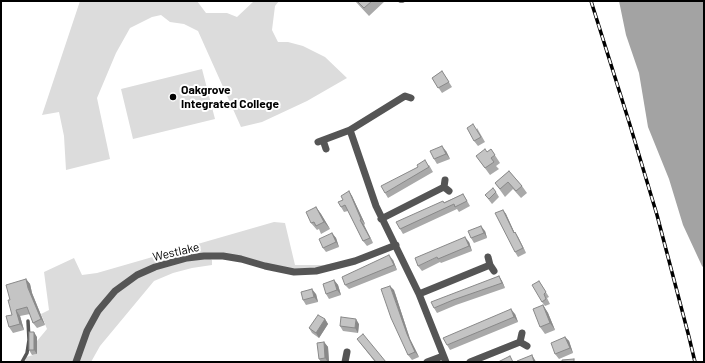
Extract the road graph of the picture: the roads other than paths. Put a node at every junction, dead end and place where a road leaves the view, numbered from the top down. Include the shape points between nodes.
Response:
1 (407, 94) dead end
2 (346, 132) junction
3 (326, 149) dead end
4 (445, 180) dead end
5 (381, 219) junction
6 (396, 245) junction
7 (494, 271) dead end
8 (419, 294) junction
9 (28, 321) dead end
10 (522, 333) dead end
11 (520, 342) junction
12 (527, 346) dead end
13 (347, 352) dead end
14 (444, 359) edge
15 (22, 362) edge
16 (76, 362) edge
17 (345, 362) edge
18 (428, 362) edge
19 (470, 362) edge

1 - 2 street
2 - 3 street via 321,141
2 - 5 street
4 - 5 street via 446,189
5 - 6 street
6 - 8 street
6 - 16 street, Westlake via 355,261 316,271 294,272 241,258 223,256 187,258 155,267 137,275 115,291 98,311 87,331
7 - 8 street via 489,261
8 - 14 street
9 - 15 lane via 29,340 27,353
10 - 11 street
11 - 12 street
11 - 19 street
13 - 17 street
14 - 18 street

